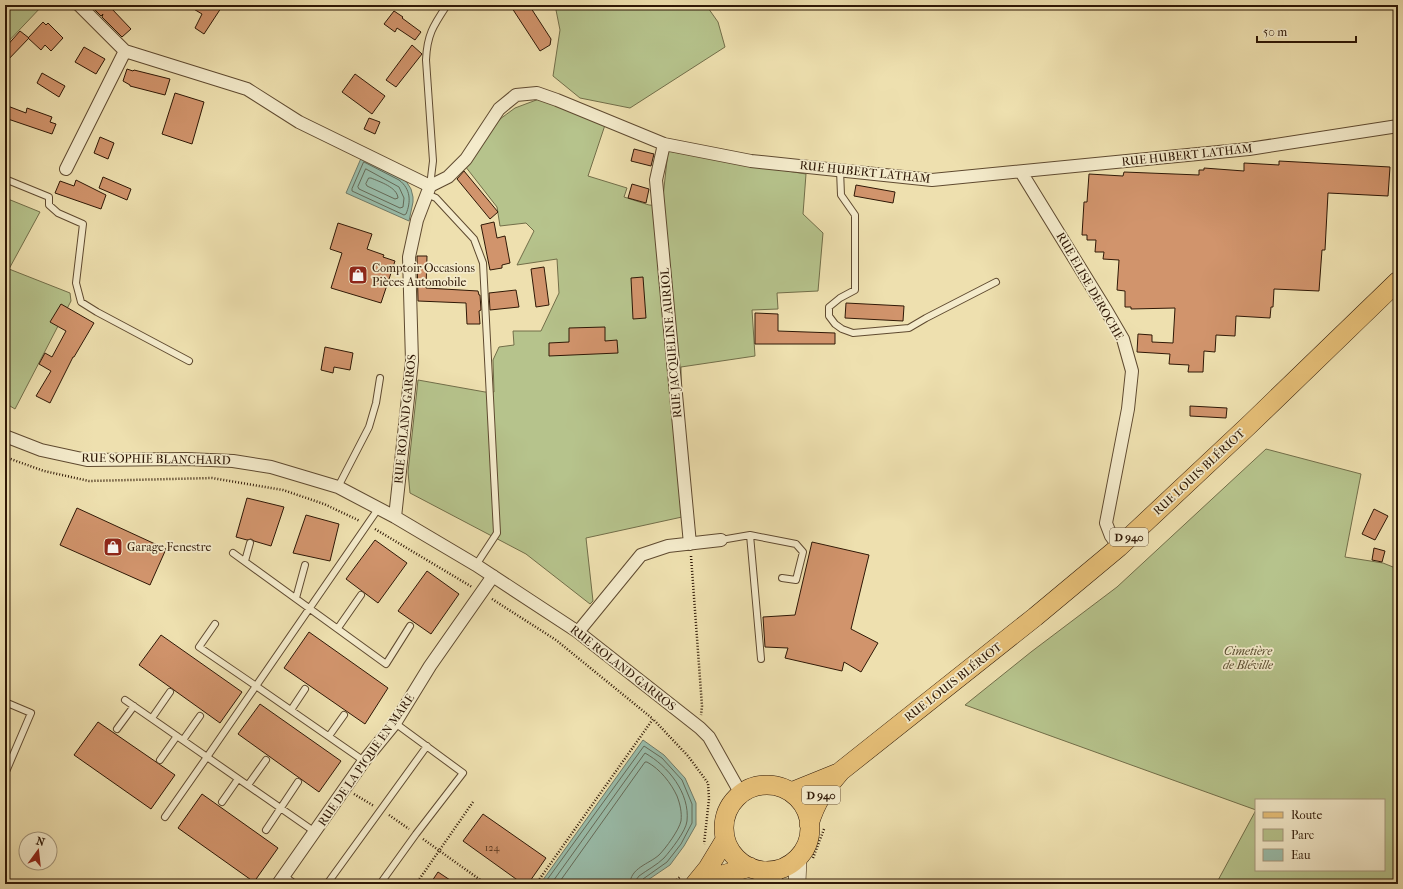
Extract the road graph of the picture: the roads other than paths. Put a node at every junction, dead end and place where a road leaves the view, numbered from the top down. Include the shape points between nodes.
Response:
1 (78, 5) edge
2 (447, 5) edge
3 (125, 51) junction
4 (1398, 126) edge
5 (664, 144) junction
6 (66, 169) dead end
7 (840, 170) junction
8 (1022, 172) junction
9 (5, 180) edge
10 (428, 190) junction
11 (1398, 281) edge
12 (996, 282) dead end
13 (189, 361) dead end
14 (380, 378) dead end
15 (5, 436) edge
16 (338, 487) junction
17 (378, 509) junction
18 (395, 517) junction
19 (750, 535) junction
20 (721, 540) joint
21 (250, 543) dead end
22 (690, 544) junction
23 (1119, 547) junction
24 (233, 553) dead end
25 (245, 561) junction
26 (305, 565) dead end
27 (476, 565) junction
28 (493, 576) junction
29 (782, 578) dead end
30 (361, 595) dead end
31 (296, 598) junction
32 (310, 607) junction
33 (215, 624) dead end
34 (410, 626) dead end
35 (338, 628) junction
36 (578, 632) junction
37 (761, 659) dead end
38 (256, 686) junction
39 (305, 689) dead end
40 (170, 692) dead end
41 (125, 700) dead end
42 (5, 702) edge
43 (134, 706) junction
44 (291, 710) junction
45 (344, 715) dead end
46 (200, 716) dead end
47 (152, 718) junction
48 (395, 723) junction
49 (117, 729) dead end
50 (177, 736) junction
51 (329, 736) junction
52 (183, 740) junction
53 (427, 746) junction
54 (207, 757) junction
55 (160, 760) dead end
56 (266, 760) dead end
57 (364, 761) junction
58 (841, 772) junction
59 (5, 774) edge
60 (238, 779) junction
61 (298, 782) dead end
62 (248, 786) junction
63 (791, 792) junction
64 (741, 794) junction
65 (222, 802) dead end
66 (280, 808) junction
67 (165, 817) dead end
68 (809, 824) junction
69 (266, 830) dead end
70 (315, 832) junction
71 (726, 840) junction
72 (798, 857) junction
73 (764, 874) edge
74 (281, 880) edge
75 (296, 884) edge
76 (327, 884) edge
77 (380, 884) edge
78 (695, 884) edge
79 (699, 884) edge
80 (797, 884) edge

1 - 3 street
2 - 10 lane via 430,32 427,44 433,161
3 - 6 street
3 - 10 street via 246,89 299,122
4 - 8 street, RUE HUBERT LATHAM via 1249,149
5 - 7 street, RUE HUBERT LATHAM via 751,161
5 - 10 street, RUE HUBERT LATHAM via 544,95 516,95 499,109 466,159 448,177
5 - 22 street, RUE JACQUELINE AURIOL via 656,180
7 - 8 street, RUE HUBERT LATHAM via 932,180
7 - 12 lane via 841,195 855,215 855,290 840,298 830,308 829,316 842,330 852,333 909,328
8 - 23 street, RUE ELISE DEROCHE via 1123,339 1132,371 1128,409 1106,523
9 - 13 lane via 49,196 49,205 58,213 83,224 76,283 81,302
10 - 18 street, RUE ROLAND GARROS via 417,220 409,257 412,361
10 - 27 lane via 474,238 483,263 497,532
11 - 23 main road, RUE LOUIS BLÉRIOT / D 940
14 - 16 lane via 369,427
15 - 16 street, RUE SOPHIE BLANCHARD via 41,450 87,460 233,461 271,467
16 - 17 street, RUE SOPHIE BLANCHARD
17 - 18 street, RUE SOPHIE BLANCHARD
17 - 32 lane
18 - 27 street, RUE ROLAND GARROS
19 - 20 lane
19 - 29 lane via 796,544 803,552 796,580
19 - 37 lane
20 - 22 street
21 - 25 lane
22 - 36 street via 668,546 641,555
23 - 58 main road, RUE LOUIS BLÉRIOT / D 940
24 - 25 lane
25 - 31 lane
26 - 31 lane
27 - 28 street, RUE ROLAND GARROS
28 - 36 street, RUE ROLAND GARROS
28 - 48 street, RUE DE LA PIQUE EN MARE via 430,666
30 - 35 lane
31 - 32 lane
32 - 35 lane
32 - 38 lane
33 - 38 lane via 199,647
34 - 35 lane via 386,664
36 - 64 street, RUE ROLAND GARROS via 700,728 709,737
38 - 44 lane
38 - 54 lane
39 - 44 lane
40 - 47 lane
41 - 43 lane
42 - 59 lane via 30,713
43 - 47 lane
43 - 49 lane
44 - 51 lane
45 - 51 lane
46 - 52 lane
47 - 50 lane
48 - 53 lane
48 - 57 street, RUE DE LA PIQUE EN MARE
50 - 52 lane
50 - 55 lane
51 - 57 lane
52 - 54 lane
53 - 76 lane
53 - 77 lane via 463,773
54 - 60 lane
54 - 67 lane
56 - 62 lane
57 - 70 street, RUE DE LA PIQUE EN MARE
58 - 63 main road, RUE LOUIS BLÉRIOT / D 940
58 - 68 main road, RUE LOUIS BLÉRIOT / D 940 via 822,794
60 - 62 lane
60 - 65 lane
61 - 66 lane
62 - 66 lane
63 - 64 main road via 766,785 753,787
63 - 68 main road via 807,812
64 - 71 main road via 733,801 724,819
66 - 69 lane
66 - 70 lane
68 - 72 main road via 807,842
70 - 74 street, RUE DE LA PIQUE EN MARE
71 - 73 main road via 729,848 742,863
71 - 78 main road
72 - 73 main road via 788,865
72 - 80 main road
73 - 79 main road via 715,877
74 - 75 lane

